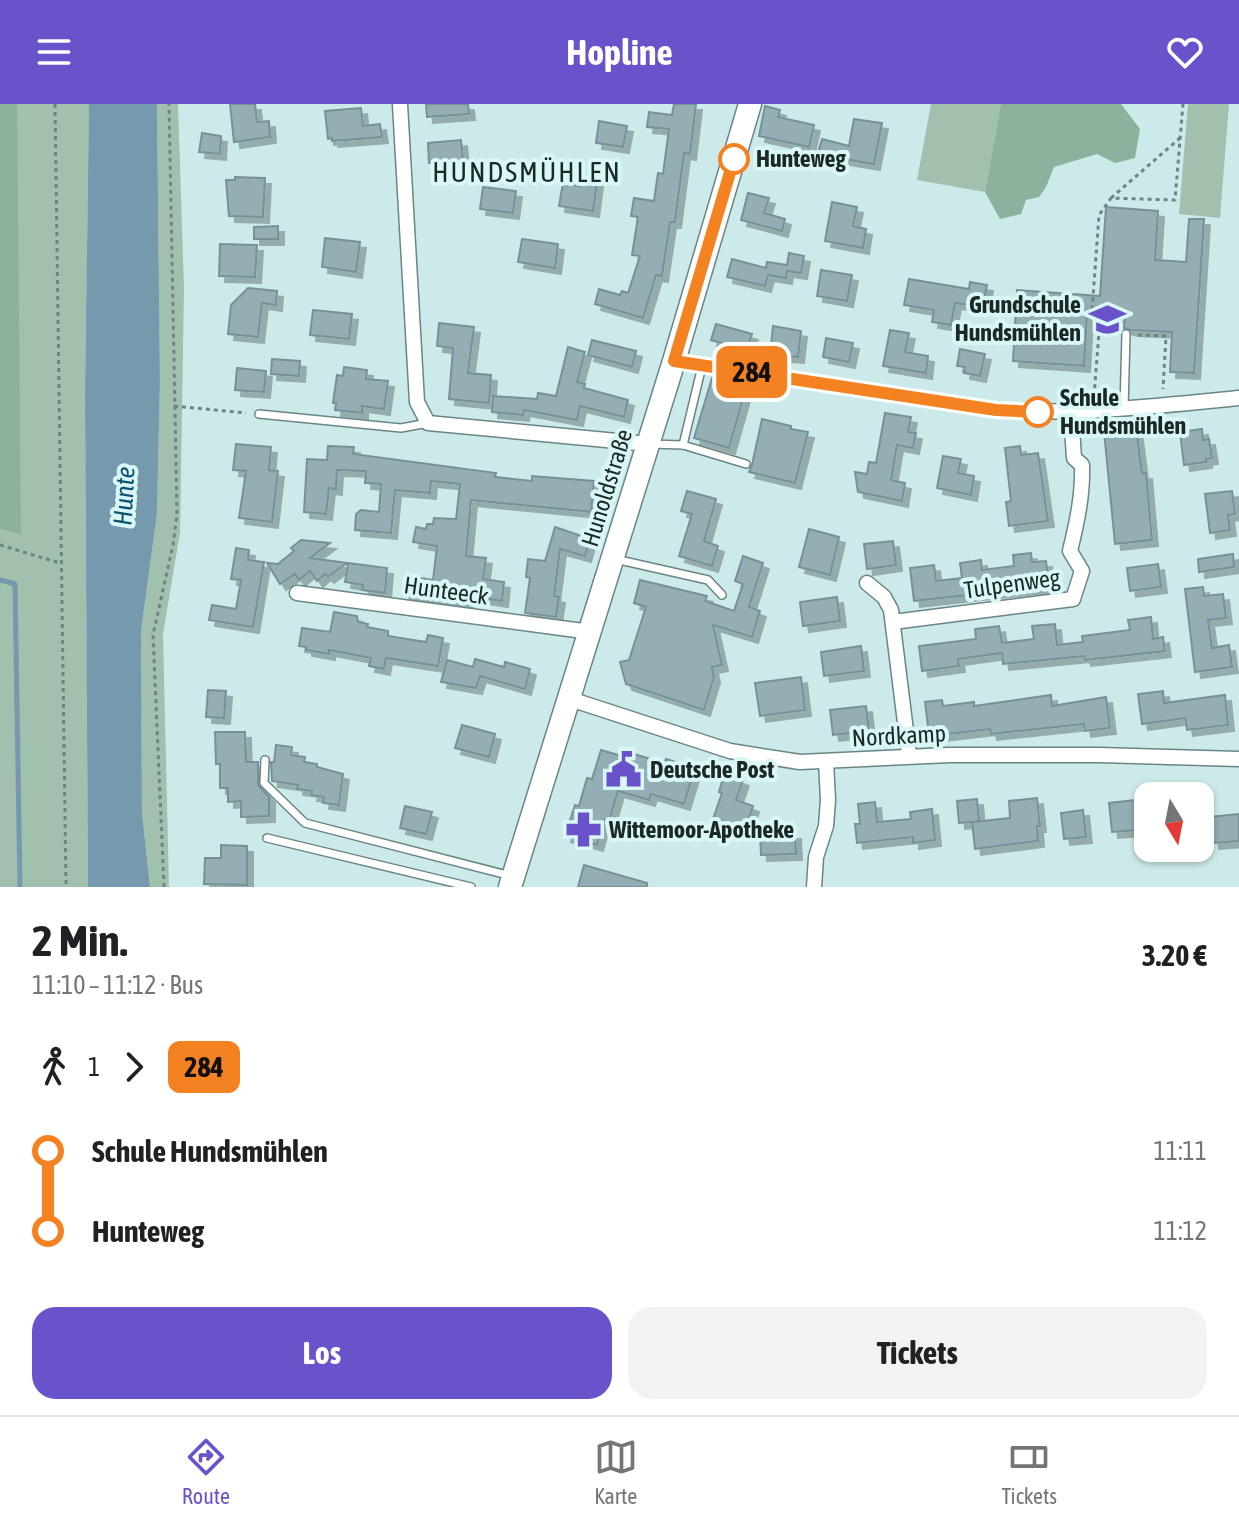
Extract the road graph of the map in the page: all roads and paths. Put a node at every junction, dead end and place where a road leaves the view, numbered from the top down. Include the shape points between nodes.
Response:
1 (55, 104) edge
2 (169, 104) edge
3 (400, 104) edge
4 (750, 104) edge
5 (1183, 104) edge
6 (1180, 138) junction
7 (1111, 198) junction
8 (1099, 332) junction
9 (1126, 334) junction
10 (674, 361) junction
11 (703, 365) junction
12 (1239, 398) edge
13 (1163, 405) junction
14 (174, 406) junction
15 (1124, 409) junction
16 (1093, 411) junction
17 (1071, 413) junction
18 (259, 414) joint
19 (428, 423) junction
20 (648, 444) junction
21 (683, 445) junction
22 (746, 464) dead end
23 (0, 545) edge
24 (613, 558) junction
25 (60, 563) junction
26 (867, 583) dead end
27 (297, 593) dead end
28 (722, 595) dead end
29 (893, 622) junction
30 (591, 632) junction
31 (570, 699) junction
32 (909, 755) junction
33 (1239, 759) edge
34 (265, 760) dead end
35 (826, 762) junction
36 (267, 838) dead end
37 (512, 882) edge
38 (66, 887) edge
39 (164, 887) edge
40 (471, 887) edge
41 (814, 887) edge

1 - 25 path
2 - 14 path
3 - 19 street via 417,402
4 - 10 street, Hunoldstraße
5 - 6 path
6 - 7 path
6 - 7 path via 1175,200
7 - 8 path via 1099,215 1092,311
8 - 9 path
8 - 16 path
9 - 13 path via 1166,336
9 - 15 lane
10 - 11 street
10 - 20 street, Hunoldstraße
11 - 17 street via 996,410
11 - 21 lane
12 - 13 street
13 - 15 street
14 - 18 path
14 - 39 path via 177,514 153,635
15 - 16 street
16 - 17 street
17 - 29 street, Tulpenweg via 1074,458 1082,465 1083,484 1070,551 1082,571 1073,599
18 - 19 lane via 401,428
19 - 20 street
20 - 21 lane
20 - 24 street, Hunoldstraße
21 - 22 lane
23 - 25 path
24 - 28 lane via 708,580
24 - 30 street, Hunoldstraße
25 - 38 path
26 - 29 street via 884,597
27 - 30 street, Hunteeck
29 - 32 street
30 - 31 street, Hunoldstraße
31 - 35 street, Nordkamp via 730,751
31 - 37 street, Hunoldstraße
32 - 33 street, Nordkamp
32 - 35 street, Nordkamp
34 - 37 lane via 264,783 305,823
35 - 41 street via 826,826
36 - 40 lane

